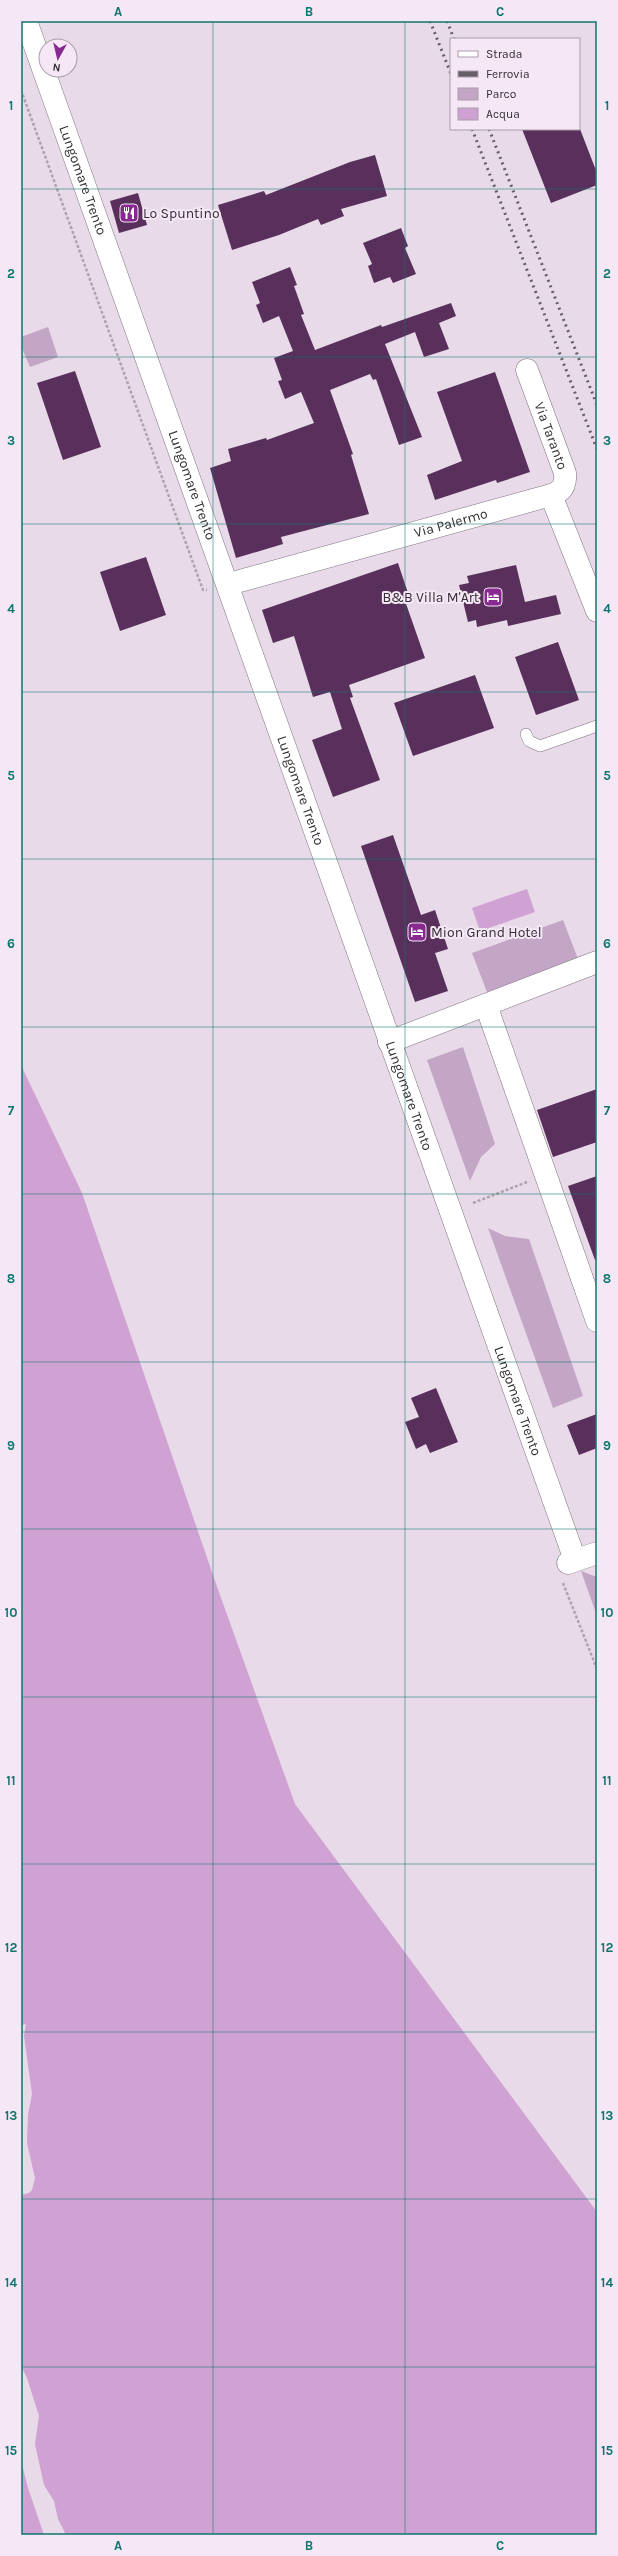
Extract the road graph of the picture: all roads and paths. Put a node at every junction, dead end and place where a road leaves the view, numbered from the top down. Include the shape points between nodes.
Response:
1 (26, 21) edge
2 (21, 90) edge
3 (527, 370) dead end
4 (551, 495) junction
5 (219, 587) junction
6 (597, 612) edge
7 (597, 726) edge
8 (526, 734) dead end
9 (597, 962) edge
10 (486, 1005) junction
11 (389, 1042) junction
12 (530, 1181) dead end
13 (473, 1203) dead end
14 (597, 1320) edge
15 (597, 1553) edge
16 (567, 1566) junction
17 (597, 1669) edge

1 - 5 street, Lungomare Trento
2 - 5 path via 204,590
3 - 4 street, Via Taranto via 566,473 564,485
4 - 5 street, Via Palermo
4 - 6 street
5 - 11 street, Lungomare Trento
7 - 8 lane via 540,746 529,741
9 - 10 street
10 - 11 street
10 - 14 street
11 - 16 street, Lungomare Trento
12 - 13 path
15 - 16 street
16 - 17 path

